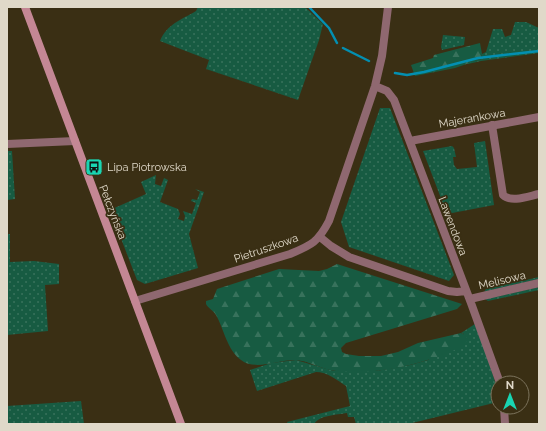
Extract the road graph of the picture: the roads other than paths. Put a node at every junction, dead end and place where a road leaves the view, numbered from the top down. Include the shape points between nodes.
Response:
1 (25, 7) edge
2 (388, 7) edge
3 (375, 86) junction
4 (539, 117) edge
5 (492, 125) junction
6 (75, 140) junction
7 (410, 141) junction
8 (7, 144) edge
9 (539, 194) edge
10 (320, 237) junction
11 (539, 283) edge
12 (466, 291) junction
13 (470, 299) junction
14 (135, 301) junction
15 (497, 375) edge
16 (181, 424) edge

1 - 6 main road, Pełczyńska
2 - 3 street
3 - 7 street, Lawendowa via 391,95
3 - 10 street via 329,221
4 - 5 street, Majerankowa
5 - 7 street, Majerankowa
5 - 9 street via 504,197 511,199
6 - 8 street
6 - 14 main road, Pełczyńska
7 - 12 street, Lawendowa
10 - 12 street via 349,257 448,291
10 - 14 street, Pietruszkowa via 290,254
11 - 13 street, Melisowa
12 - 13 street, Lawendowa
13 - 15 street, Lawendowa
14 - 16 main road, Pełczyńska

